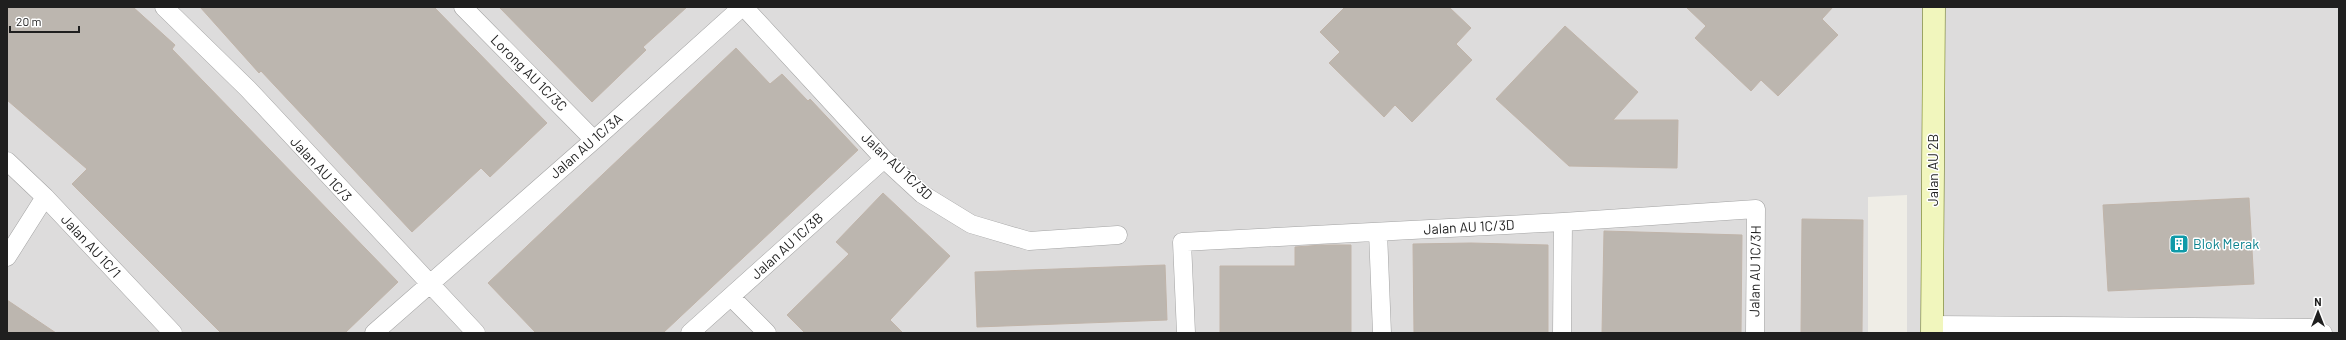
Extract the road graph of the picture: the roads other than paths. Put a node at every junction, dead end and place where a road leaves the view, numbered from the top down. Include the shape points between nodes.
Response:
1 (164, 7) edge
2 (463, 7) edge
3 (743, 7) edge
4 (1934, 7) edge
5 (594, 140) junction
6 (884, 158) junction
7 (7, 161) edge
8 (45, 196) junction
9 (1756, 209) joint
10 (1563, 222) junction
11 (1378, 232) junction
12 (1118, 235) dead end
13 (7, 257) edge
14 (428, 284) junction
15 (732, 297) junction
16 (1932, 329) edge
17 (2171, 330) edge
18 (173, 333) edge
19 (374, 333) edge
20 (476, 333) edge
21 (690, 333) edge
22 (767, 333) edge
23 (1186, 333) edge
24 (1382, 333) edge
25 (1562, 333) edge
26 (1755, 333) edge
27 (2323, 333) edge

1 - 14 street, Jalan AU 1C/3 via 248,89
2 - 5 street, Lorong AU 1C/3C
3 - 5 street, Jalan AU 1C/3A
3 - 6 street, Jalan AU 1C/3D
4 - 16 street, Jalan AU 2B
5 - 14 street, Jalan AU 1C/3A
6 - 12 street, Jalan AU 1C/3D via 922,194 971,224 1029,241
6 - 15 street, Jalan AU 1C/3B
7 - 8 street, Jalan AU 1C/1
8 - 13 street
8 - 18 street, Jalan AU 1C/1
9 - 10 street, Jalan AU 1C/3D
9 - 26 street, Jalan AU 1C/3H
10 - 11 street, Jalan AU 1C/3D
10 - 25 street
11 - 23 street, Jalan AU 1C/3D via 1182,242
11 - 24 street
14 - 19 street, Jalan AU 1C/3A
14 - 20 street, Jalan AU 1C/3
15 - 21 street, Jalan AU 1C/3B
15 - 22 street
16 - 17 street
17 - 27 street via 2310,328

